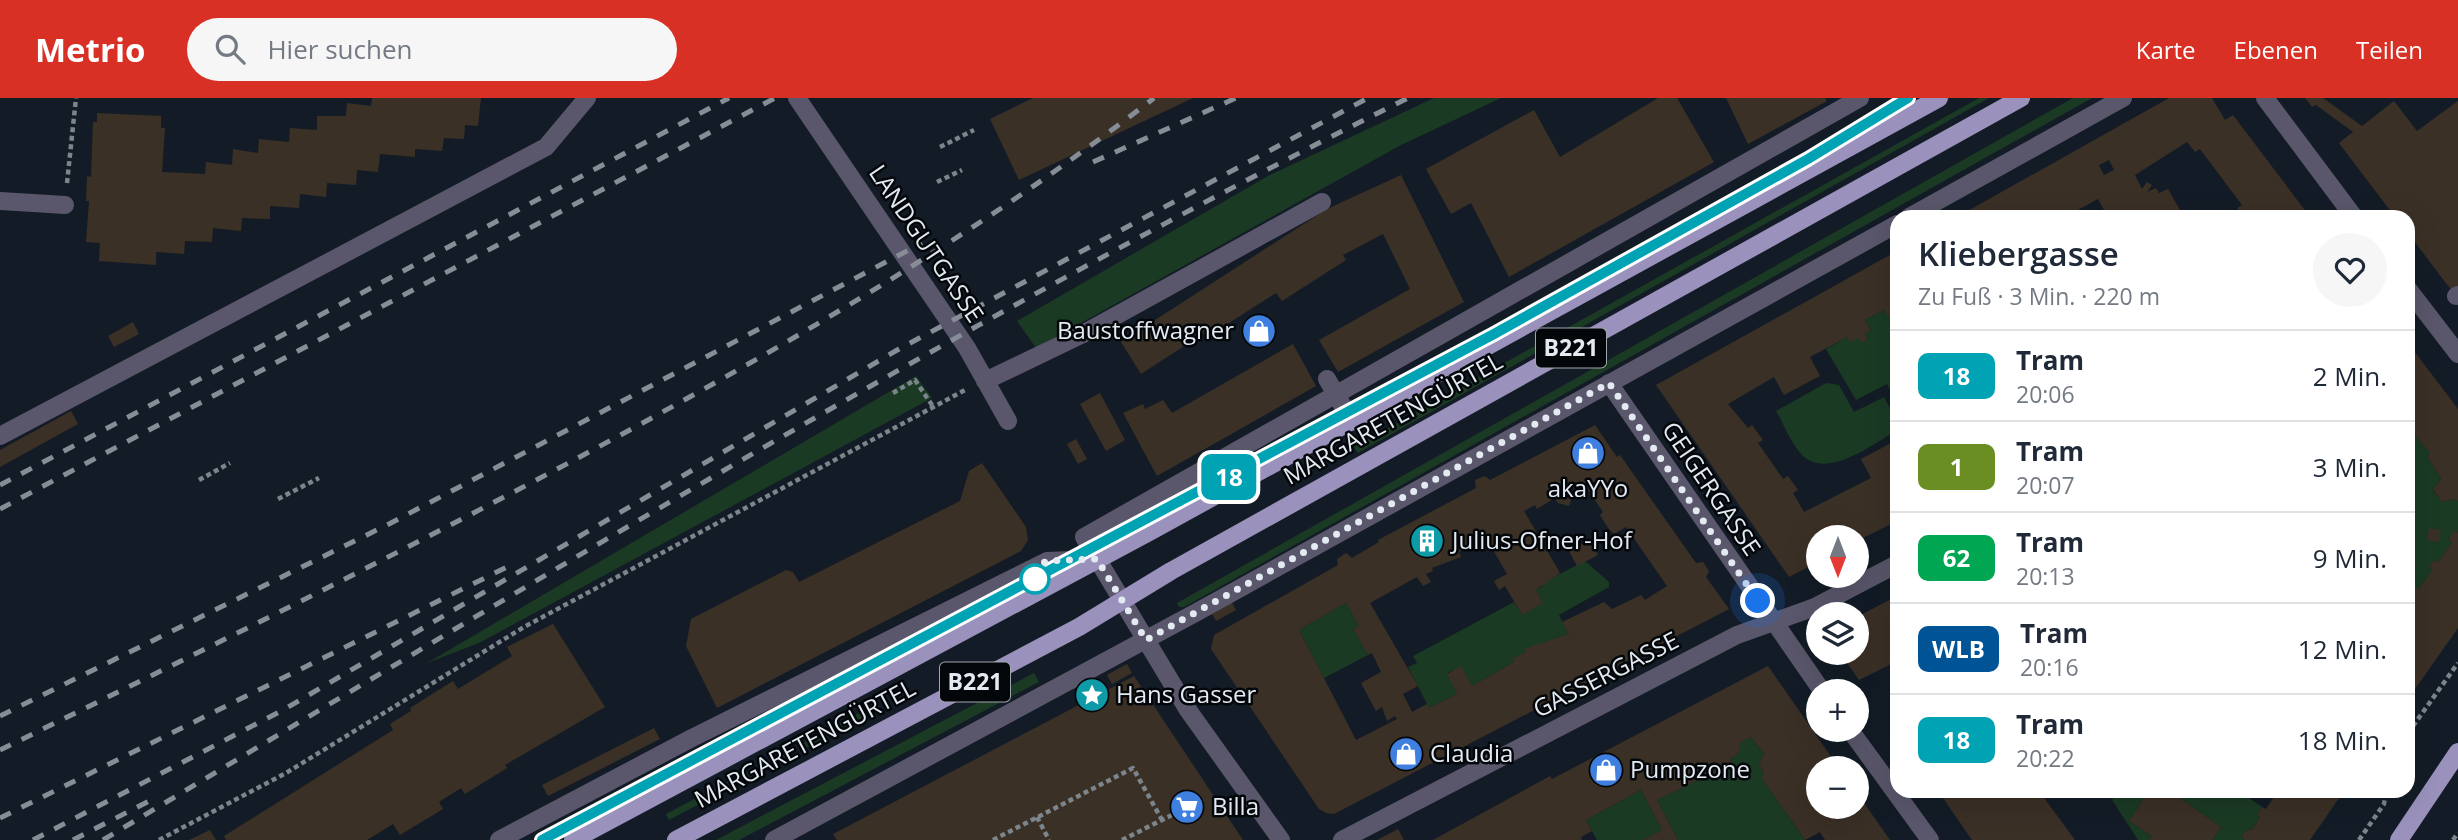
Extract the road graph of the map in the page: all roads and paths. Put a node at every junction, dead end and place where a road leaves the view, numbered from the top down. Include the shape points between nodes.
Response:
1 (76, 98) edge
2 (587, 98) edge
3 (797, 98) edge
4 (1860, 98) edge
5 (1939, 98) edge
6 (2021, 98) edge
7 (2123, 98) edge
8 (2265, 98) edge
9 (974, 130) dead end
10 (940, 147) dead end
11 (962, 170) dead end
12 (937, 182) dead end
13 (0, 201) edge
14 (1322, 202) dead end
15 (65, 205) joint
16 (1922, 210) edge
17 (2349, 210) edge
18 (1890, 227) edge
19 (2415, 299) edge
20 (2458, 354) edge
21 (985, 381) junction
22 (1609, 383) junction
23 (1332, 387) junction
24 (893, 393) dead end
25 (932, 405) junction
26 (1008, 421) dead end
27 (1352, 422) junction
28 (0, 436) edge
29 (230, 463) dead end
30 (319, 478) dead end
31 (200, 480) dead end
32 (278, 499) dead end
33 (1097, 559) junction
34 (1890, 568) edge
35 (1123, 600) junction
36 (1773, 623) junction
37 (1146, 640) junction
38 (2458, 663) edge
39 (1813, 679) edge
40 (2415, 723) edge
41 (1859, 742) edge
42 (2458, 752) edge
43 (1890, 785) edge
44 (1899, 798) edge
45 (2385, 798) edge
46 (1195, 802) dead end
47 (1187, 807) dead end
48 (1172, 815) dead end
49 (1038, 817) junction
50 (1161, 820) junction
51 (2458, 833) edge
52 (159, 840) edge
53 (499, 840) edge
54 (573, 840) edge
55 (676, 840) edge
56 (775, 840) edge
57 (993, 840) edge
58 (1049, 840) edge
59 (1122, 840) edge
60 (1281, 840) edge
61 (1342, 840) edge
62 (1930, 840) edge
63 (2359, 840) edge
64 (2399, 840) edge
65 (2453, 840) edge

1 - 15 path
2 - 28 street via 546,147
3 - 21 street, LANDGUTGASSE
4 - 23 street, MARGARETENGÜRTEL
5 - 27 main road, MARGARETENGÜRTEL / B221
6 - 35 main road, MARGARETENGÜRTEL / B221
7 - 16 street
8 - 17 street
9 - 10 path
11 - 12 path
13 - 15 street
14 - 21 street via 1081,335
18 - 22 street
19 - 20 street
21 - 25 path
21 - 26 street, LANDGUTGASSE
22 - 36 street, GEIGERGASSE
22 - 37 street
23 - 27 street
23 - 33 street, MARGARETENGÜRTEL via 1084,537
24 - 25 path via 915,380
25 - 52 path via 524,626 286,773
27 - 33 main road, MARGARETENGÜRTEL / B221
29 - 31 path
30 - 32 path
33 - 35 street
33 - 53 street, MARGARETENGÜRTEL via 1047,561
33 - 54 main road, MARGARETENGÜRTEL / B221
34 - 36 street, GASSERGASSE
35 - 37 street
35 - 55 main road, MARGARETENGÜRTEL / B221
36 - 39 street, GEIGERGASSE
36 - 61 street, GASSERGASSE via 1737,635
37 - 56 street
37 - 60 street via 1188,710
38 - 40 path
41 - 43 street
42 - 64 main road
44 - 62 street
45 - 63 path
46 - 47 path
48 - 50 path
49 - 50 path via 1133,768
49 - 57 path
49 - 58 path
50 - 59 path
51 - 65 path

